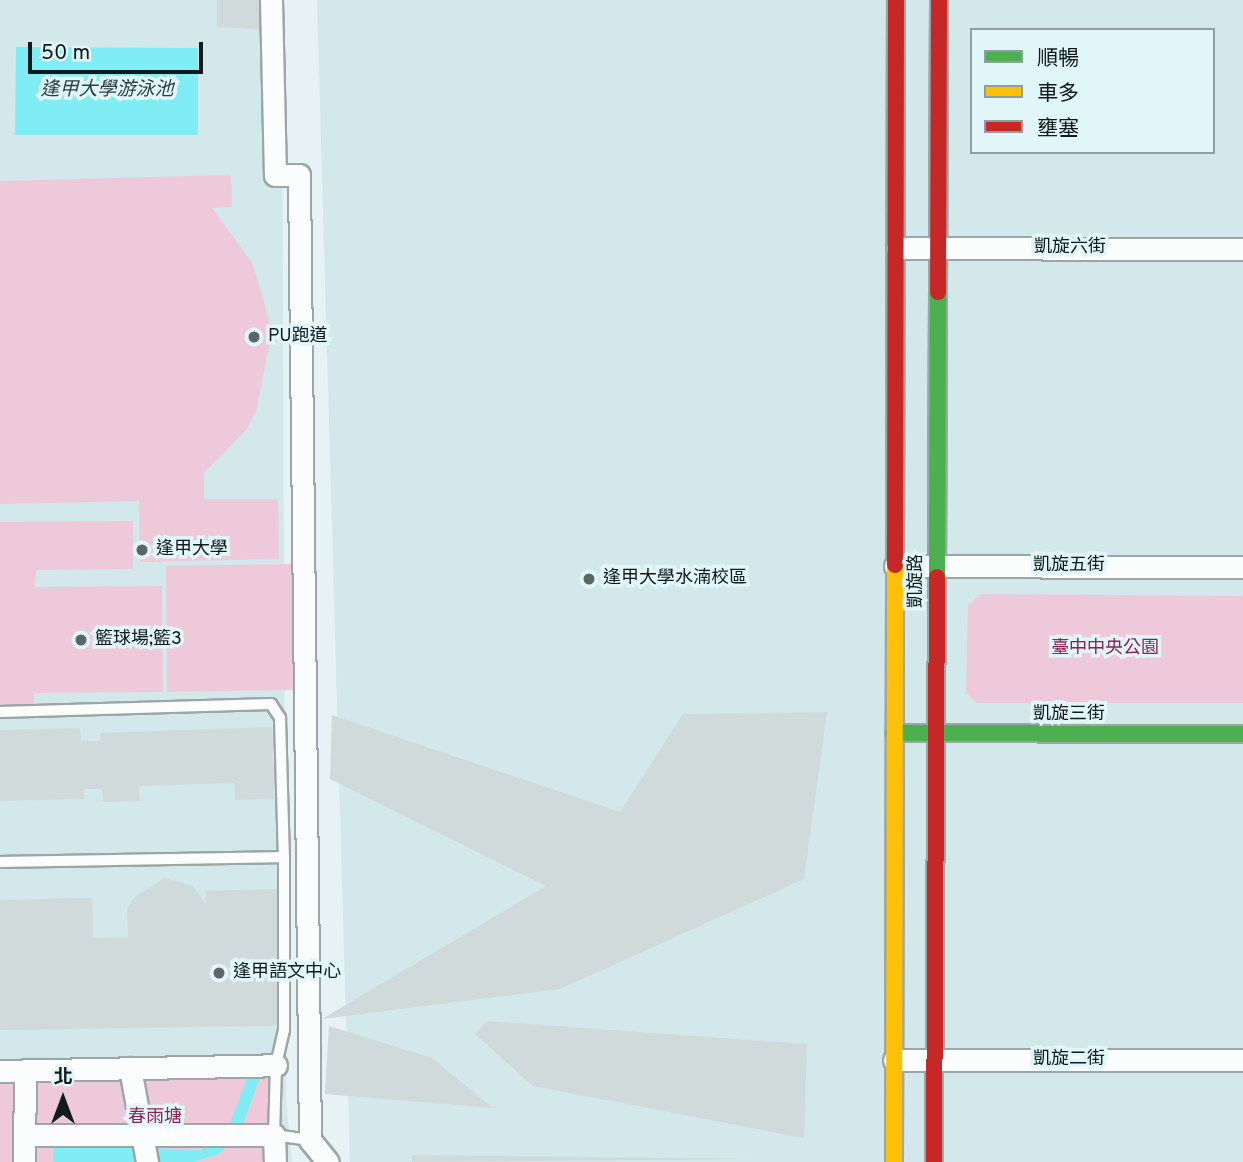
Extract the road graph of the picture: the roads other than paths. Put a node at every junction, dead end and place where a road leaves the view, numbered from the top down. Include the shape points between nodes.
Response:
1 (271, 0) edge
2 (896, 0) edge
3 (939, 0) edge
4 (897, 248) junction
5 (939, 248) junction
6 (1243, 249) edge
7 (937, 565) junction
8 (895, 566) junction
9 (1243, 567) edge
10 (0, 712) edge
11 (894, 733) junction
12 (936, 734) junction
13 (1243, 734) edge
14 (284, 857) junction
15 (0, 862) edge
16 (894, 1060) junction
17 (1243, 1060) edge
18 (936, 1061) junction
19 (276, 1065) junction
20 (130, 1068) junction
21 (25, 1070) junction
22 (0, 1071) edge
23 (24, 1135) junction
24 (274, 1135) junction
25 (310, 1140) junction
26 (144, 1149) edge
27 (24, 1162) edge
28 (275, 1162) edge
29 (328, 1162) edge
30 (894, 1162) edge
31 (934, 1162) edge

1 - 25 street via 275,175 299,175
2 - 4 street, 凱旋路
3 - 5 street, 凱旋路
4 - 5 street, 凱旋六街
4 - 8 street, 凱旋路
5 - 6 street, 凱旋六街
5 - 7 street, 凱旋路
7 - 8 street, 凱旋五街
7 - 9 street, 凱旋五街
7 - 12 street, 凱旋路
8 - 11 street, 凱旋路
10 - 14 lane via 271,704 280,718
11 - 12 street, 凱旋三街
11 - 16 street, 凱旋路
12 - 13 street, 凱旋三街
12 - 18 street, 凱旋路
14 - 15 lane
14 - 19 lane via 284,1030
16 - 18 street, 凱旋二街
16 - 30 street, 凱旋路
17 - 18 street, 凱旋二街
18 - 31 street, 凱旋路
19 - 20 street
19 - 24 lane
20 - 21 street
20 - 26 street
21 - 22 street
21 - 23 street
23 - 26 street
23 - 27 street
24 - 25 lane
24 - 26 street via 219,1135
24 - 28 street
25 - 29 street

